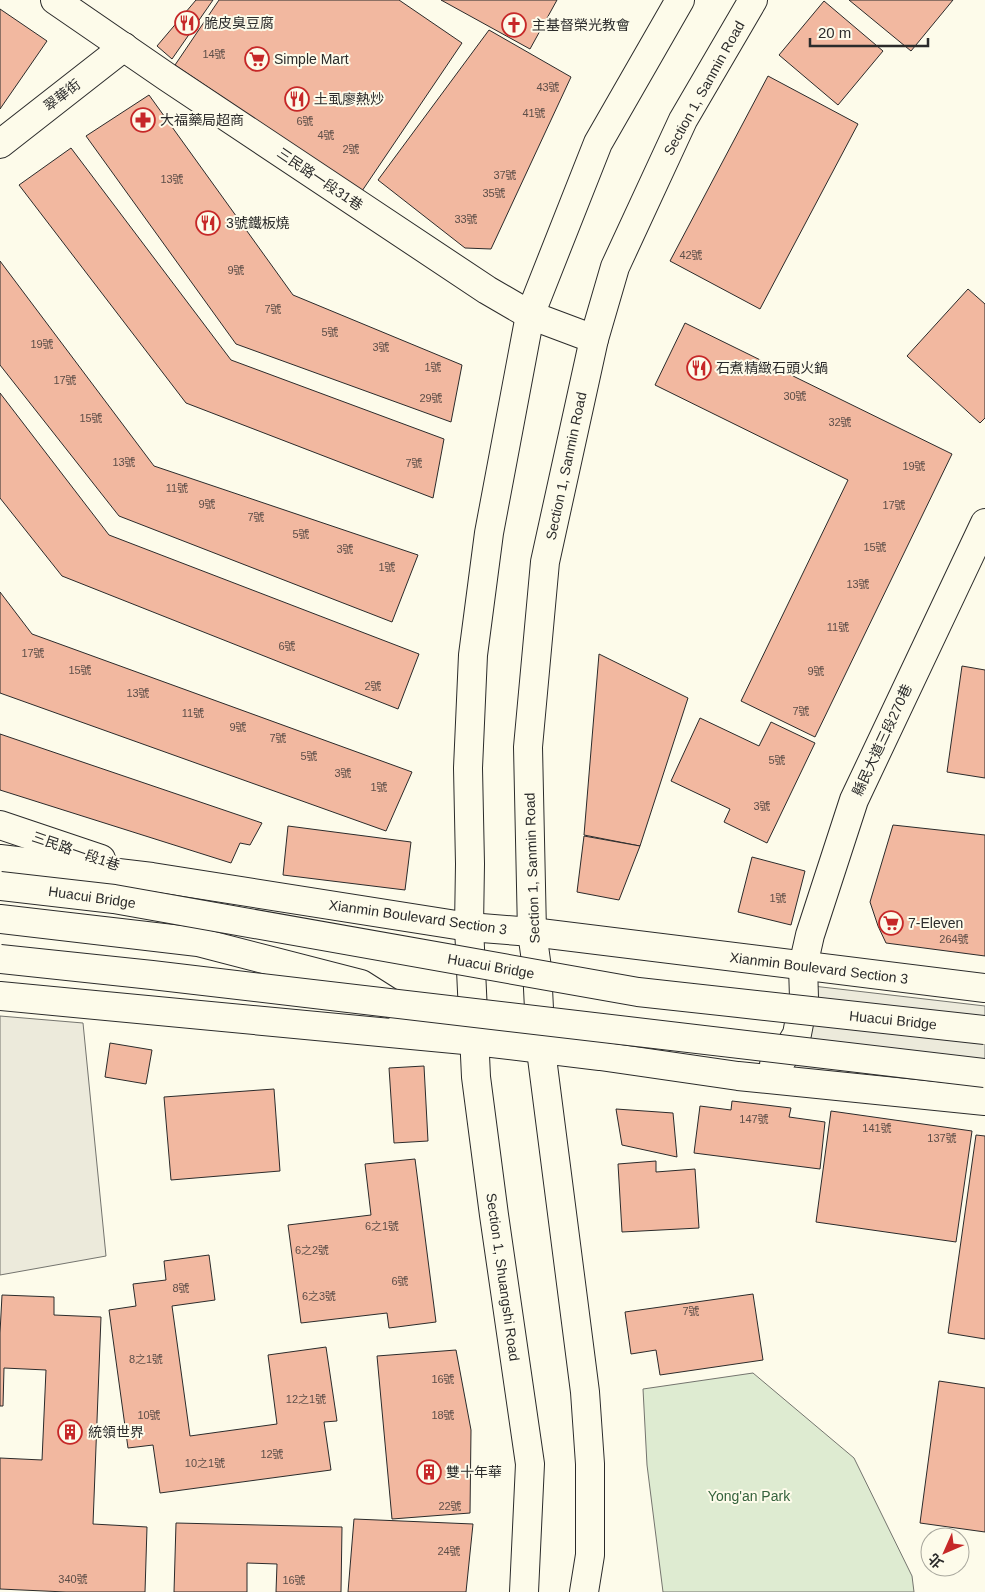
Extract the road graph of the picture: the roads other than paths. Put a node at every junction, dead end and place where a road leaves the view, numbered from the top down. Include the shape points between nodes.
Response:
1 (55, 0) edge
2 (680, 0) edge
3 (752, 0) edge
4 (124, 47) junction
5 (0, 144) edge
6 (530, 315) junction
7 (594, 339) junction
8 (985, 523) edge
9 (0, 825) edge
10 (0, 860) edge
11 (152, 876) junction
12 (0, 886) edge
13 (0, 919) edge
14 (469, 927) junction
15 (532, 932) junction
16 (0, 959) edge
17 (803, 966) junction
18 (985, 988) edge
19 (0, 996) edge
20 (985, 1030) edge
21 (475, 1041) junction
22 (541, 1050) junction
23 (985, 1073) edge
24 (738, 1076) junction
25 (985, 1101) edge
26 (524, 1592) edge
27 (584, 1592) edge

1 - 4 main road, 三民路一段31巷
2 - 6 main road via 598,144
3 - 7 main road, Section 1, Sanmin Road via 683,120 630,232 615,266
4 - 5 main road, 翠華街
4 - 6 main road, 三民路一段31巷 via 487,290
6 - 7 main road, 三民路一段31巷
6 - 14 main road via 489,533 473,655 468,768
7 - 15 main road, Section 1, Sanmin Road via 545,562 528,748
8 - 17 main road, 縣民大道三段270巷 via 854,800
9 - 11 main road, 三民路一段1巷
10 - 11 main road, Xianmin Boulevard Section 3
11 - 14 main road, Xianmin Boulevard Section 3
12 - 20 main road, Huacui Bridge, bridge via 114,899 638,992
13 - 21 main road via 198,942 361,984 413,1017
14 - 15 main road, Xianmin Boulevard Section 3
14 - 21 main road, Section 1, Shuangshi Road
15 - 17 main road, Xianmin Boulevard Section 3
15 - 22 main road, Section 1, Sanmin Road
16 - 23 main road, bridge
17 - 18 main road, Xianmin Boulevard Section 3
17 - 24 main road, 縣民大道三段270巷 via 804,998 797,1034 780,1063
19 - 21 main road
21 - 22 main road
21 - 26 main road, Section 1, Shuangshi Road via 476,1077 530,1464
22 - 24 main road
22 - 27 main road via 585,1392 590,1464 590,1555
24 - 25 main road

